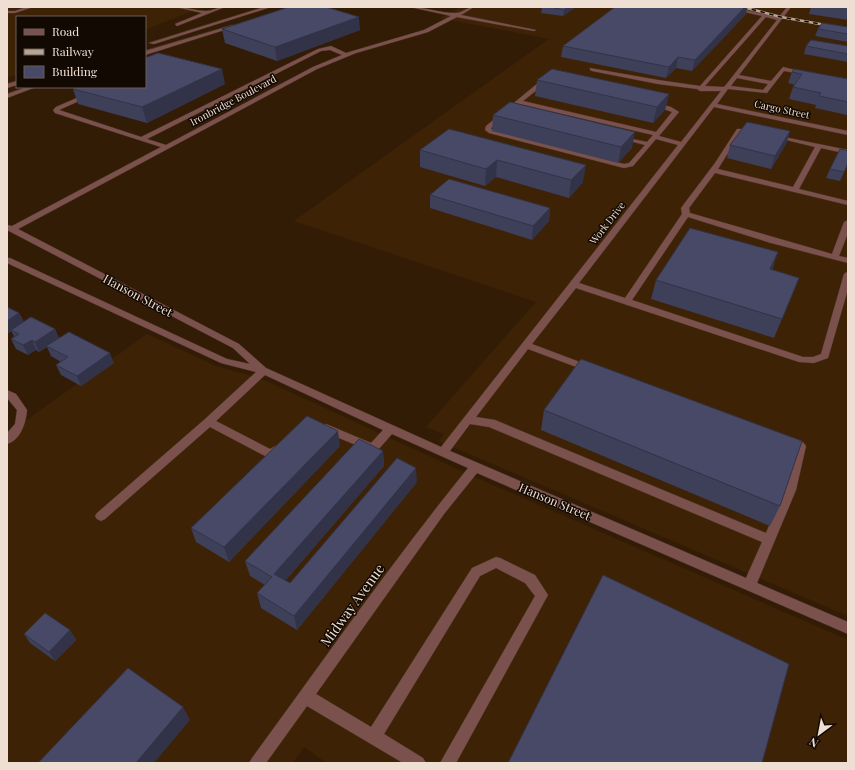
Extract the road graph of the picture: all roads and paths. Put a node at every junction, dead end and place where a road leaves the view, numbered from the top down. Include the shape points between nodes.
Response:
1 (32, 7) edge
2 (178, 7) edge
3 (223, 7) edge
4 (269, 7) edge
5 (412, 7) edge
6 (472, 7) edge
7 (725, 7) edge
8 (788, 7) edge
9 (7, 12) edge
10 (207, 13) junction
11 (457, 15) junction
12 (765, 16) junction
13 (780, 19) junction
14 (518, 22) dead end
15 (240, 24) edge
16 (177, 25) dead end
17 (512, 26) junction
18 (534, 30) dead end
19 (146, 46) edge
20 (146, 53) edge
21 (346, 55) junction
22 (592, 69) dead end
23 (812, 75) edge
24 (735, 76) junction
25 (772, 83) junction
26 (557, 85) edge
27 (247, 87) junction
28 (30, 88) edge
29 (104, 88) edge
30 (725, 88) junction
31 (254, 89) dead end
32 (700, 89) junction
33 (261, 91) dead end
34 (268, 93) junction
35 (7, 96) edge
36 (519, 102) junction
37 (646, 103) edge
38 (712, 105) junction
39 (509, 110) junction
40 (516, 112) edge
41 (848, 133) edge
42 (612, 135) edge
43 (657, 135) junction
44 (142, 139) junction
45 (650, 144) junction
46 (682, 144) junction
47 (819, 145) junction
48 (166, 147) junction
49 (848, 152) edge
50 (713, 170) junction
51 (794, 190) junction
52 (848, 203) edge
53 (686, 214) junction
54 (848, 222) edge
55 (9, 228) edge
56 (835, 257) junction
57 (7, 260) edge
58 (848, 260) edge
59 (848, 274) edge
60 (573, 284) junction
61 (627, 301) junction
62 (526, 345) junction
63 (264, 371) junction
64 (598, 372) edge
65 (7, 393) edge
66 (467, 420) junction
67 (209, 422) junction
68 (315, 423) edge
69 (390, 429) junction
70 (779, 438) edge
71 (7, 440) edge
72 (289, 440) edge
73 (443, 452) junction
74 (475, 467) junction
75 (101, 516) dead end
76 (769, 540) junction
77 (750, 585) junction
78 (848, 628) edge
79 (305, 696) junction
80 (374, 736) junction
81 (257, 763) edge
82 (418, 763) edge
83 (448, 763) edge

1 - 9 street
2 - 10 street
3 - 10 street
4 - 19 street
5 - 11 street
6 - 11 street, Ironbridge Boulevard
7 - 12 street
8 - 13 street, Work Drive
10 - 16 street
11 - 17 street
11 - 21 street, Ironbridge Boulevard via 426,31
12 - 13 street
12 - 32 street
13 - 24 street, Work Drive
14 - 17 street
15 - 20 street
17 - 18 street
21 - 27 street via 331,48 320,50
21 - 34 street, Ironbridge Boulevard
22 - 32 street
23 - 25 street via 783,69
24 - 25 street
24 - 30 street, Work Drive
25 - 30 street via 765,92
26 - 36 street via 540,84
27 - 31 street
27 - 44 street
28 - 35 street
29 - 44 street via 56,110
30 - 32 street
30 - 38 street, Work Drive
33 - 34 street
34 - 48 street, Ironbridge Boulevard
36 - 39 street
36 - 43 street
37 - 43 street via 676,112
38 - 41 street, Cargo Street
38 - 46 street, Work Drive
39 - 40 street
39 - 45 street via 488,127 488,130 624,166 631,165
42 - 45 street
43 - 45 street
43 - 46 street
44 - 48 street
46 - 60 street, Work Drive
47 - 49 street
47 - 50 street via 739,130
47 - 51 street
48 - 55 street, Ironbridge Boulevard
50 - 51 street
50 - 53 street via 685,208
51 - 52 street
53 - 56 street
53 - 61 street
54 - 56 street
55 - 63 street, Hanson Street via 236,346
56 - 58 street
57 - 63 street, Hanson Street via 224,361
59 - 61 street via 825,356 814,360 802,360
60 - 61 street
60 - 62 street, Work Drive
62 - 64 street
62 - 66 street, Work Drive
63 - 67 street
63 - 69 street, Hanson Street
65 - 71 street via 22,410 20,425
66 - 73 street, Work Drive
66 - 76 street via 491,424
67 - 72 street via 271,454
67 - 75 street
68 - 69 street via 373,448
69 - 73 street, Hanson Street
70 - 76 street via 801,446 790,490
73 - 74 street, Hanson Street
74 - 77 street, Hanson Street
74 - 79 street, Midway Avenue
76 - 77 street
77 - 78 street, Hanson Street
79 - 80 street
79 - 81 street, Midway Avenue
80 - 82 street
80 - 83 street via 476,572 496,562 530,579 542,595

